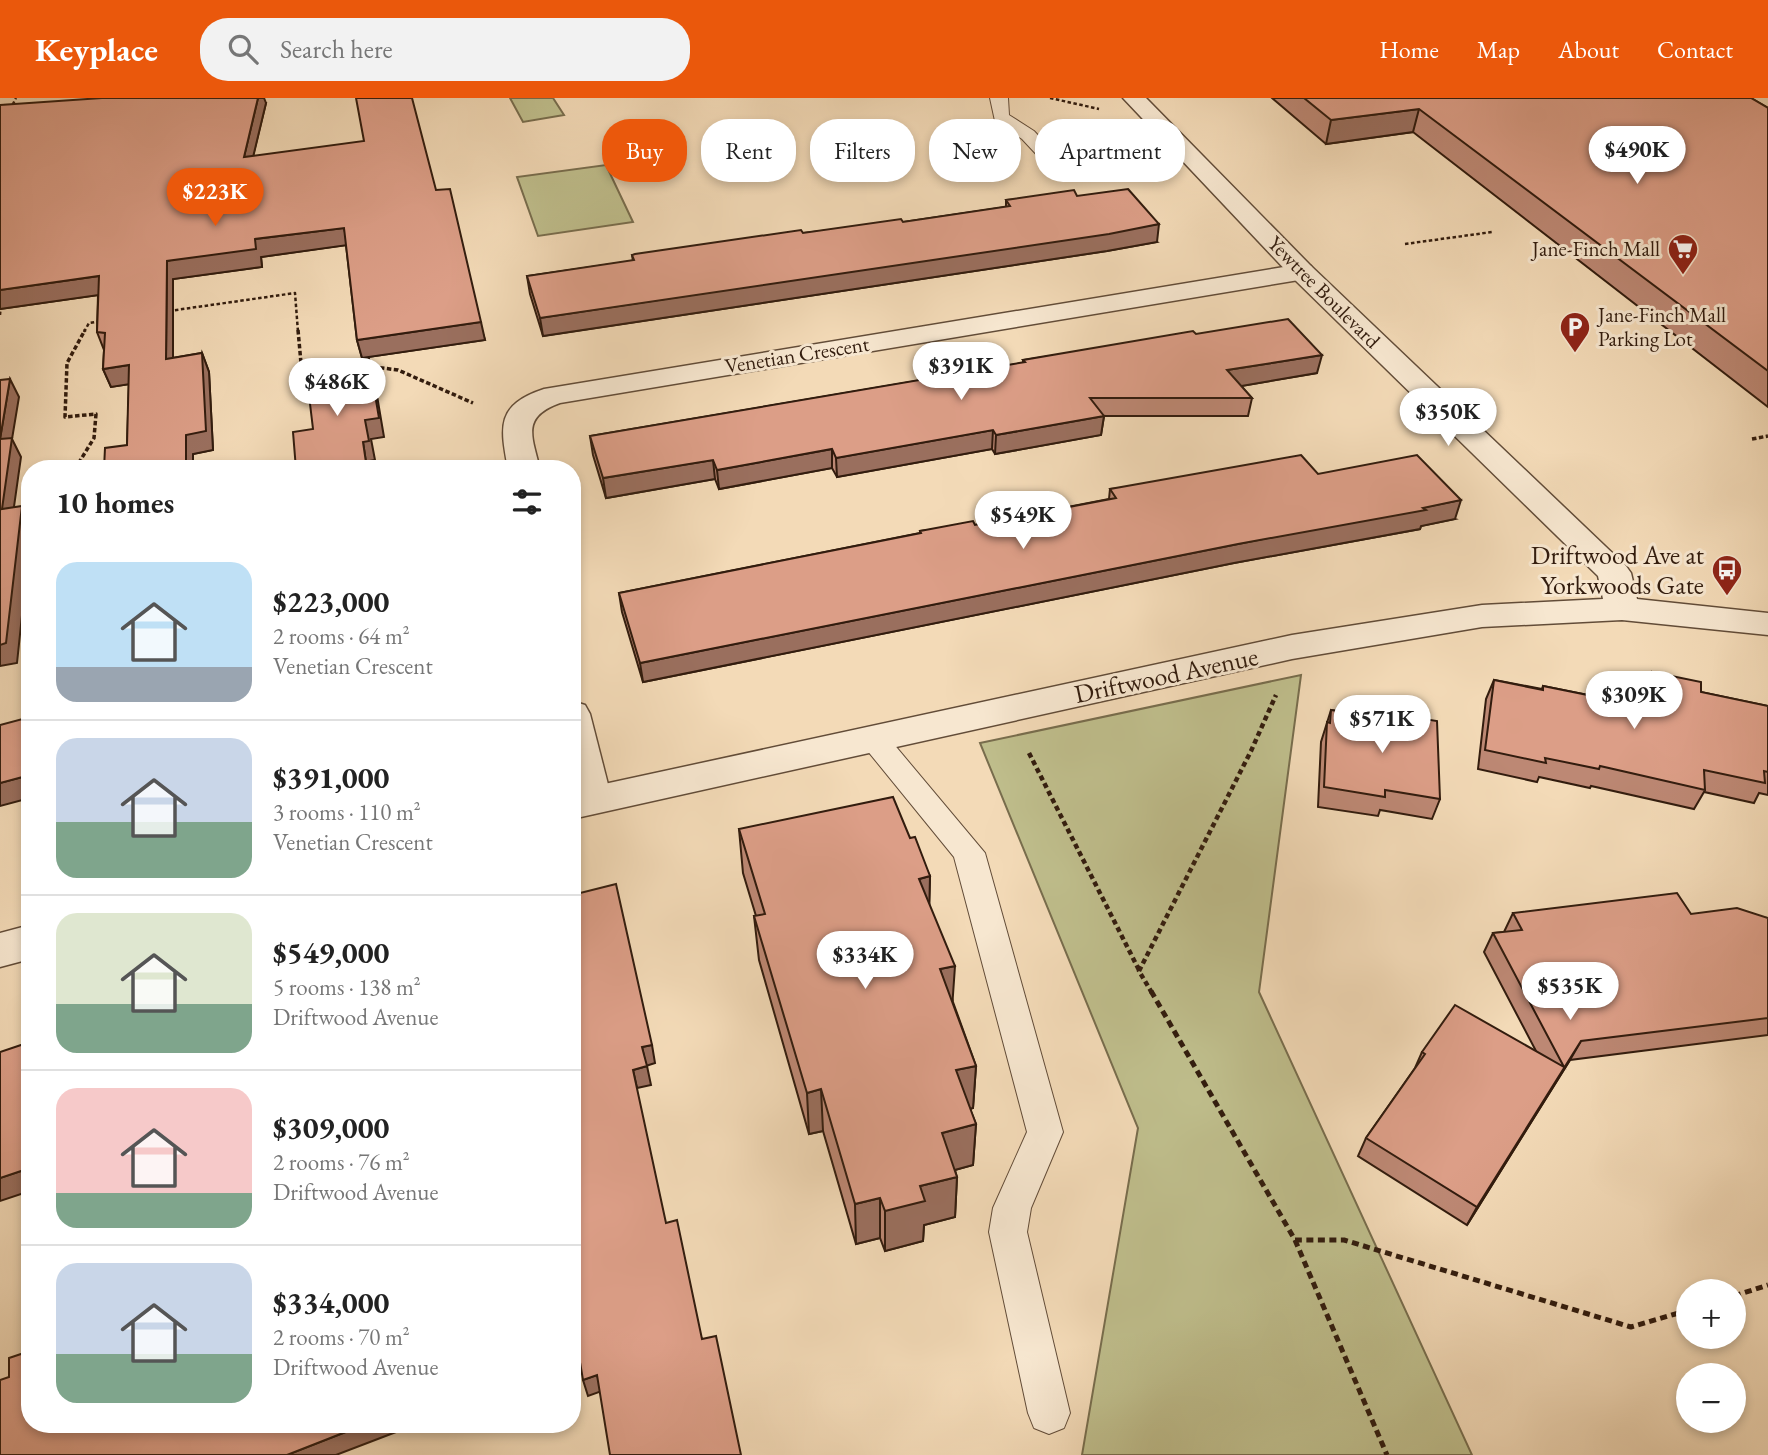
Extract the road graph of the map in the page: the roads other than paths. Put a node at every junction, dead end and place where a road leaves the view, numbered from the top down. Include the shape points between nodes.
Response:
1 (999, 98) edge
2 (1134, 98) edge
3 (1035, 142) edge
4 (1302, 272) junction
5 (522, 460) edge
6 (1622, 609) junction
7 (1768, 624) edge
8 (873, 737) junction
9 (582, 802) edge
10 (21, 944) edge
11 (0, 950) edge
12 (1049, 1413) dead end

1 - 3 lane via 1001,117
2 - 4 street, Yewtree Boulevard
4 - 5 street, Venetian Crescent via 554,395 535,400 516,421
4 - 6 street, Yewtree Boulevard via 1614,573
6 - 7 street, Driftwood Avenue
6 - 8 street, Driftwood Avenue via 1482,616 1292,647
8 - 9 street, Driftwood Avenue
8 - 12 lane via 969,853 1045,1132 1012,1208 1009,1232
10 - 11 street

